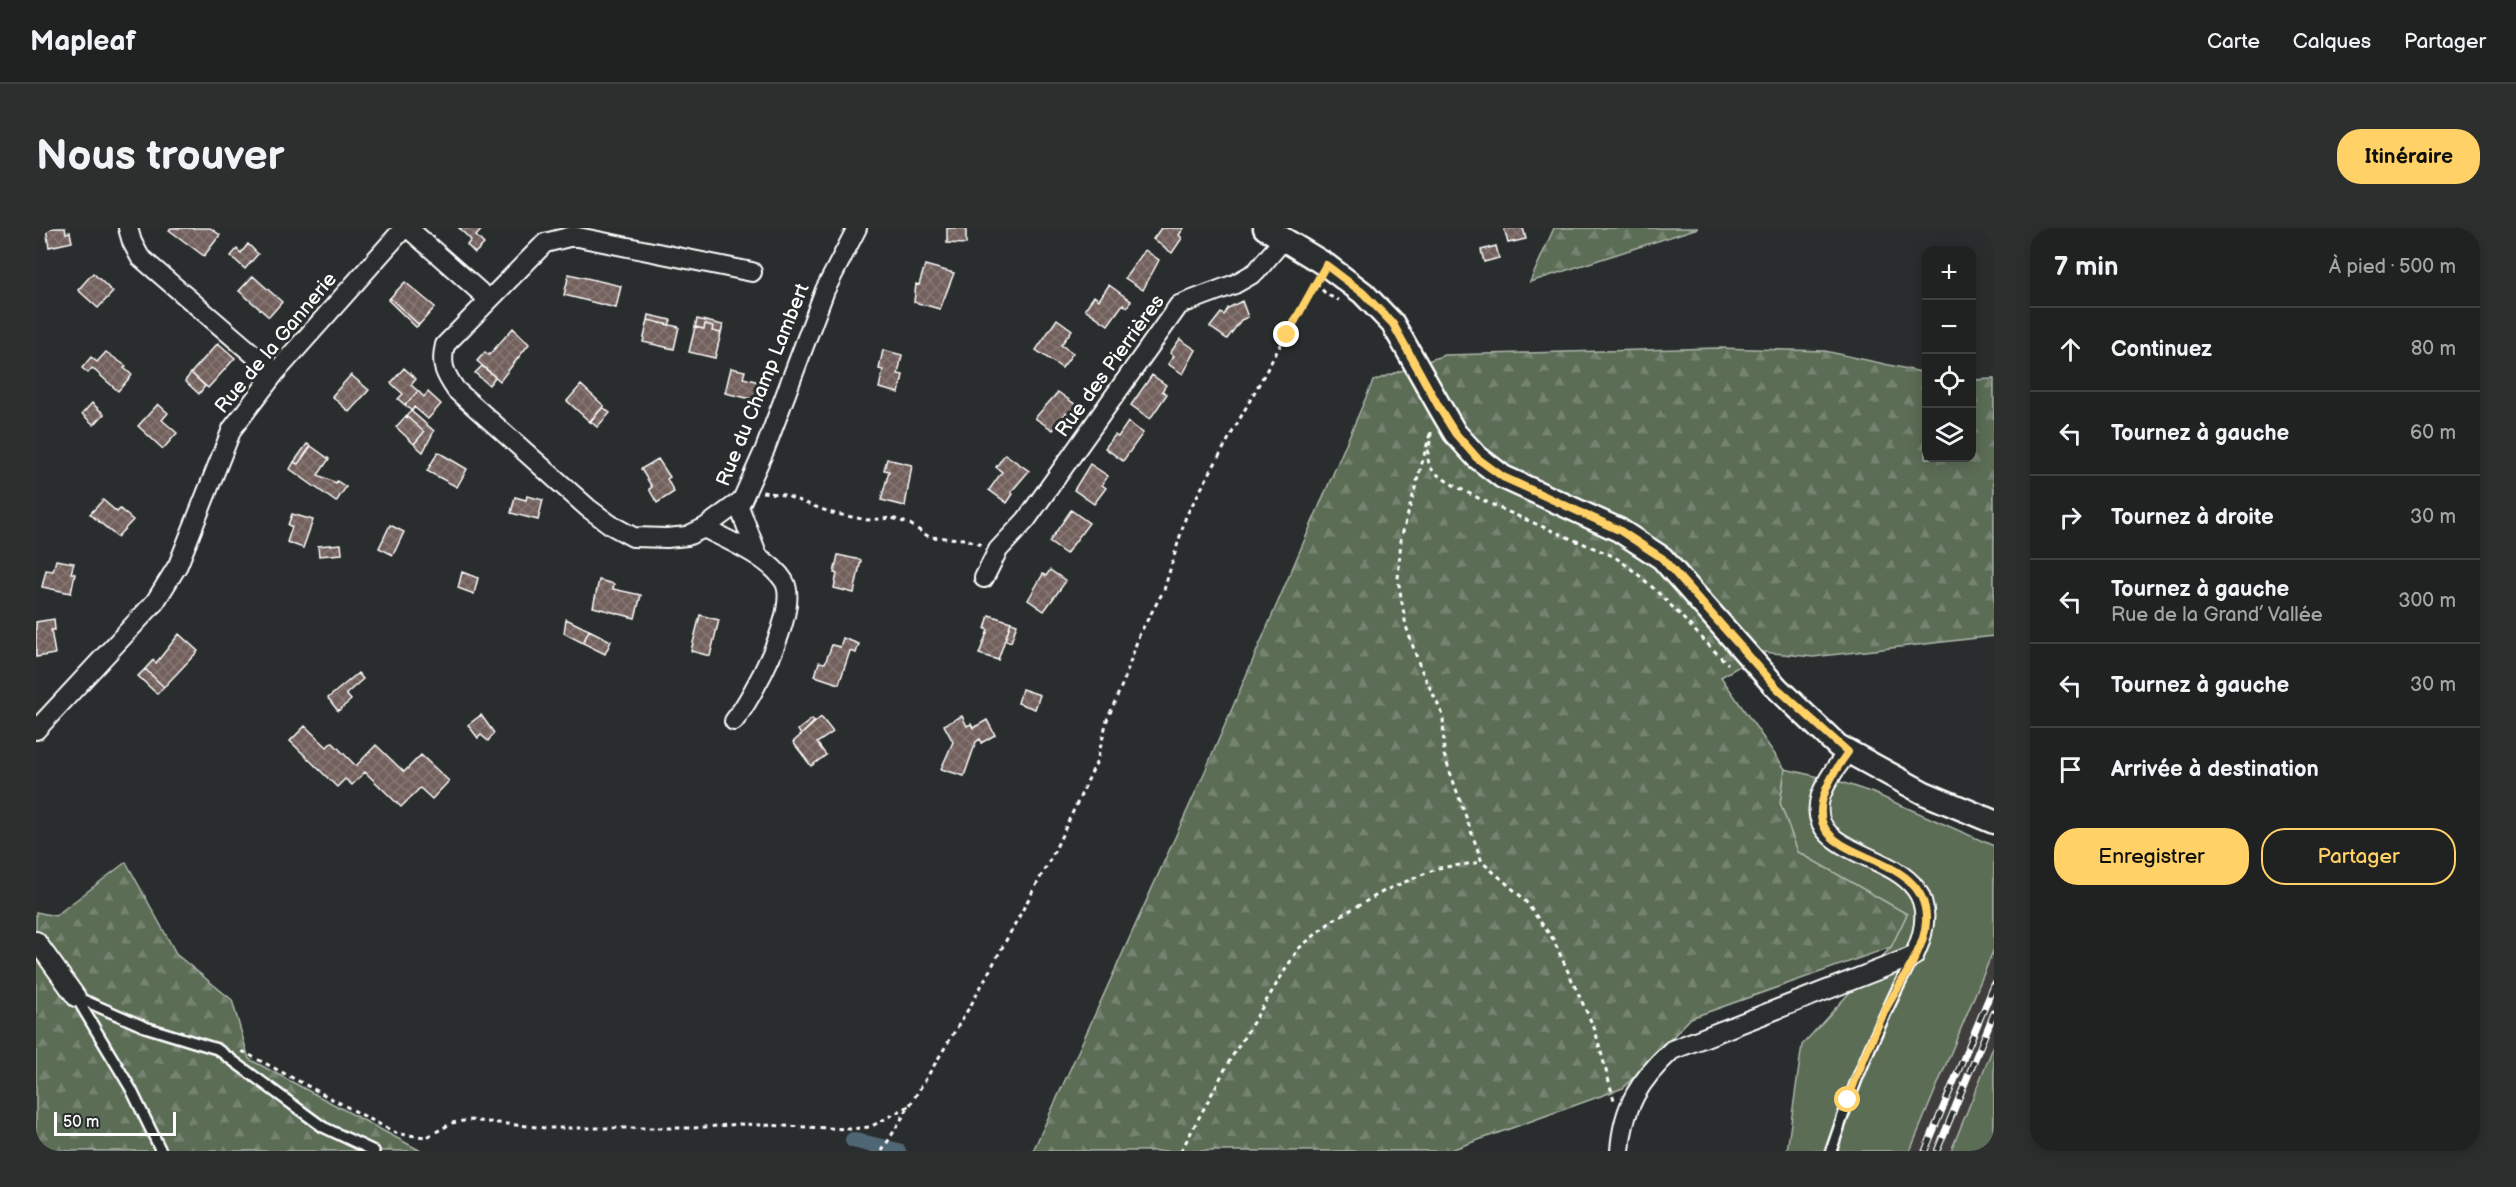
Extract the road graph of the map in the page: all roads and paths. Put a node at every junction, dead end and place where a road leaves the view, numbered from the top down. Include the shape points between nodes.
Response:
1 (128, 228) edge
2 (406, 228) edge
3 (857, 228) edge
4 (1274, 234) edge
5 (1326, 265) junction
6 (752, 272) dead end
7 (488, 299) junction
8 (275, 373) junction
9 (1434, 421) junction
10 (740, 502) junction
11 (704, 528) junction
12 (998, 550) junction
13 (758, 556) junction
14 (984, 578) dead end
15 (1735, 669) dead end
16 (734, 721) dead end
17 (36, 730) edge
18 (1848, 752) junction
19 (1994, 822) edge
20 (1482, 862) junction
21 (36, 941) edge
22 (1914, 956) junction
23 (76, 998) junction
24 (237, 1048) dead end
25 (911, 1105) junction
26 (1622, 1124) junction
27 (161, 1151) edge
28 (374, 1151) edge
29 (882, 1151) edge
30 (1181, 1151) edge
31 (1620, 1151) edge
32 (1831, 1151) edge

1 - 8 street via 140,257
2 - 7 street
2 - 8 street, Rue de la Gannerie
3 - 10 street, Rue du Champ Lambert via 825,290 765,449
4 - 5 street
4 - 12 street, Rue des Pierrières via 1256,272 1179,305 1026,520
5 - 9 street via 1363,293 1393,324
5 - 25 path via 1186,516 1164,590 1138,635 1107,720 1097,761 1052,856 978,993
6 - 7 street, Rue du Champ Lambert via 573,236 546,243
7 - 11 street, Rue du Champ Lambert via 445,345 441,360 456,390 611,525 633,537 687,536
8 - 17 street, Rue de la Gannerie via 232,429 170,581
9 - 15 path via 1427,455 1435,472 1487,502 1630,567
9 - 18 street via 1455,433 1477,458 1503,477 1619,530 1662,558 1777,688
9 - 20 path via 1401,539 1398,579 1406,626 1443,715 1444,755
10 - 11 street, Rue du Champ Lambert
10 - 12 path via 757,491 784,495 831,513 867,520 892,518 929,537 965,539
10 - 13 street
11 - 13 street
12 - 14 street, Rue des Pierrières
13 - 16 street via 784,581 788,603 764,672
18 - 19 street via 1924,793
18 - 22 street via 1833,771 1821,797 1824,828 1846,847 1909,880 1921,895 1927,923
20 - 26 path via 1523,898 1554,939 1595,1030
20 - 30 path via 1438,868 1386,890 1333,920 1298,949 1230,1060
21 - 23 street
22 - 26 street via 1672,1050 1636,1090
22 - 32 lane via 1855,1078
23 - 27 lane via 131,1089
23 - 28 lane via 145,1027 217,1049 323,1127
24 - 25 path via 398,1134 414,1137 427,1137 452,1123 469,1120 546,1128 694,1128 740,1124 850,1129 870,1127
25 - 29 path
26 - 31 street

